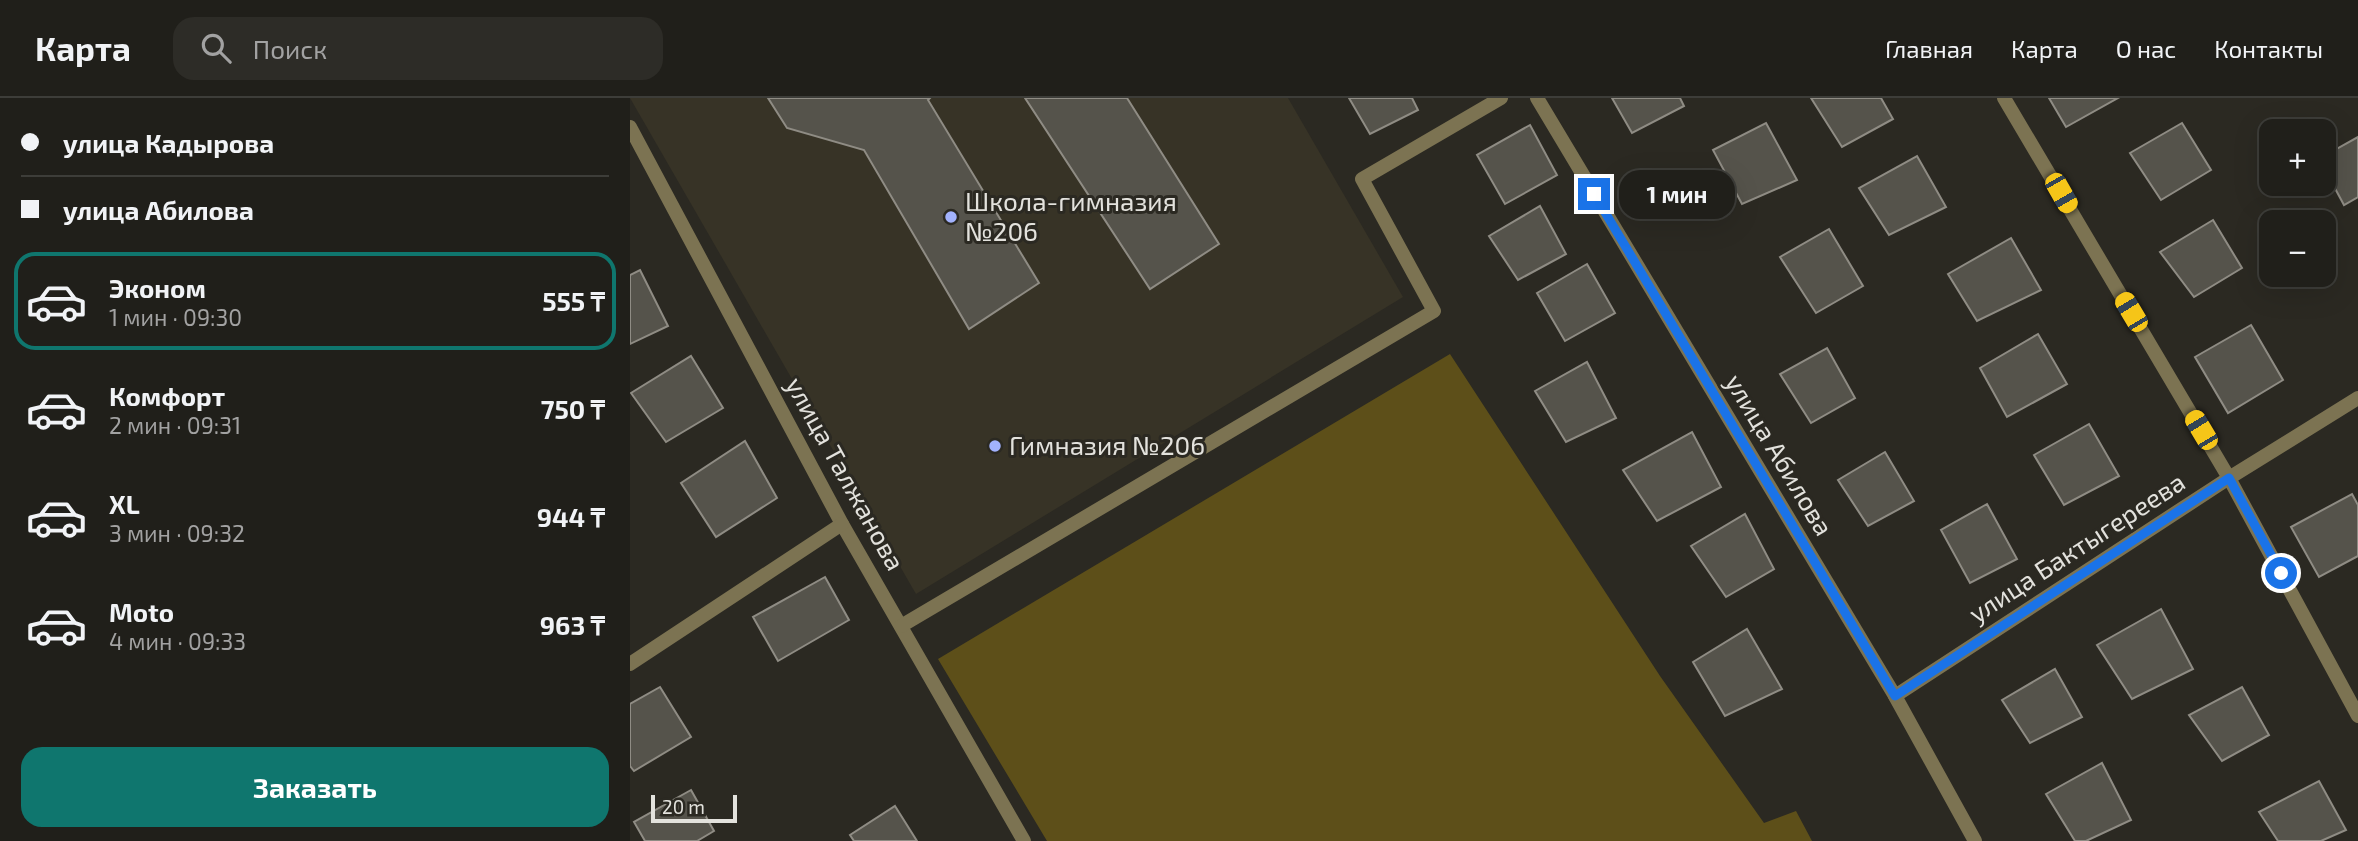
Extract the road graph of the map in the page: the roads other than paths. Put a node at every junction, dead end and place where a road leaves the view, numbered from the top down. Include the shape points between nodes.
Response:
1 (1501, 98) edge
2 (1537, 98) edge
3 (2004, 98) edge
4 (630, 127) edge
5 (2358, 398) edge
6 (2229, 478) junction
7 (842, 524) junction
8 (901, 626) junction
9 (630, 664) edge
10 (1895, 696) junction
11 (2358, 716) edge
12 (1024, 841) edge
13 (1975, 841) edge

1 - 8 street via 1362,179 1434,310
2 - 10 street, улица Абилова
3 - 6 street
4 - 7 street, улица Талжанова
5 - 6 street, улица Бактыгереева
6 - 10 street, улица Бактыгереева
6 - 11 street
7 - 8 street, улица Талжанова
7 - 9 street
8 - 12 street, улица Талжанова
10 - 13 street, улица Абилова

